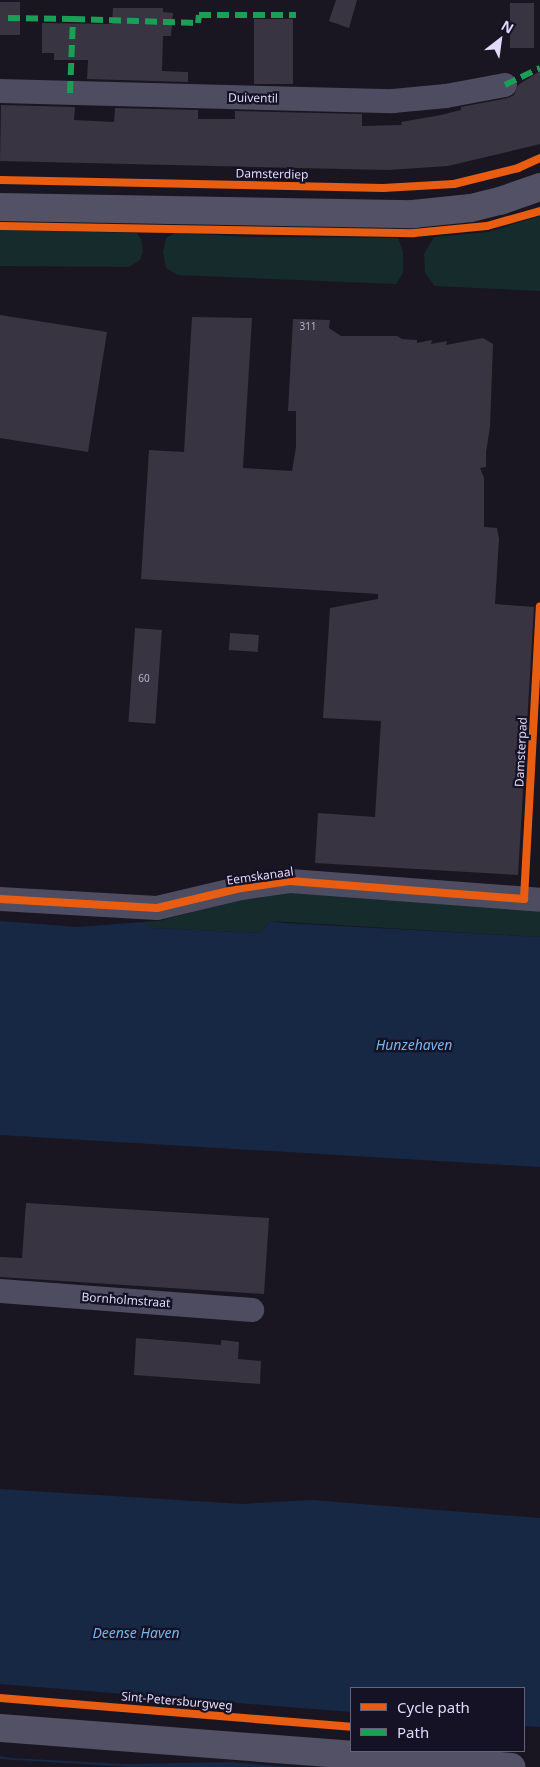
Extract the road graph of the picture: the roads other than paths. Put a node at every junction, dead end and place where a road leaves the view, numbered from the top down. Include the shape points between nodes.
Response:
1 (506, 85) dead end
2 (0, 91) edge
3 (540, 187) edge
4 (0, 207) edge
5 (0, 899) edge
6 (540, 900) edge
7 (0, 1291) edge
8 (252, 1310) dead end
9 (6, 1730) edge
10 (512, 1767) edge

1 - 2 street, Duiventil via 446,96 392,101
3 - 4 main road via 471,208 413,214
5 - 6 street, Eemskanaal via 157,908 241,888 290,881
7 - 8 street, Bornholmstraat
9 - 10 main road

